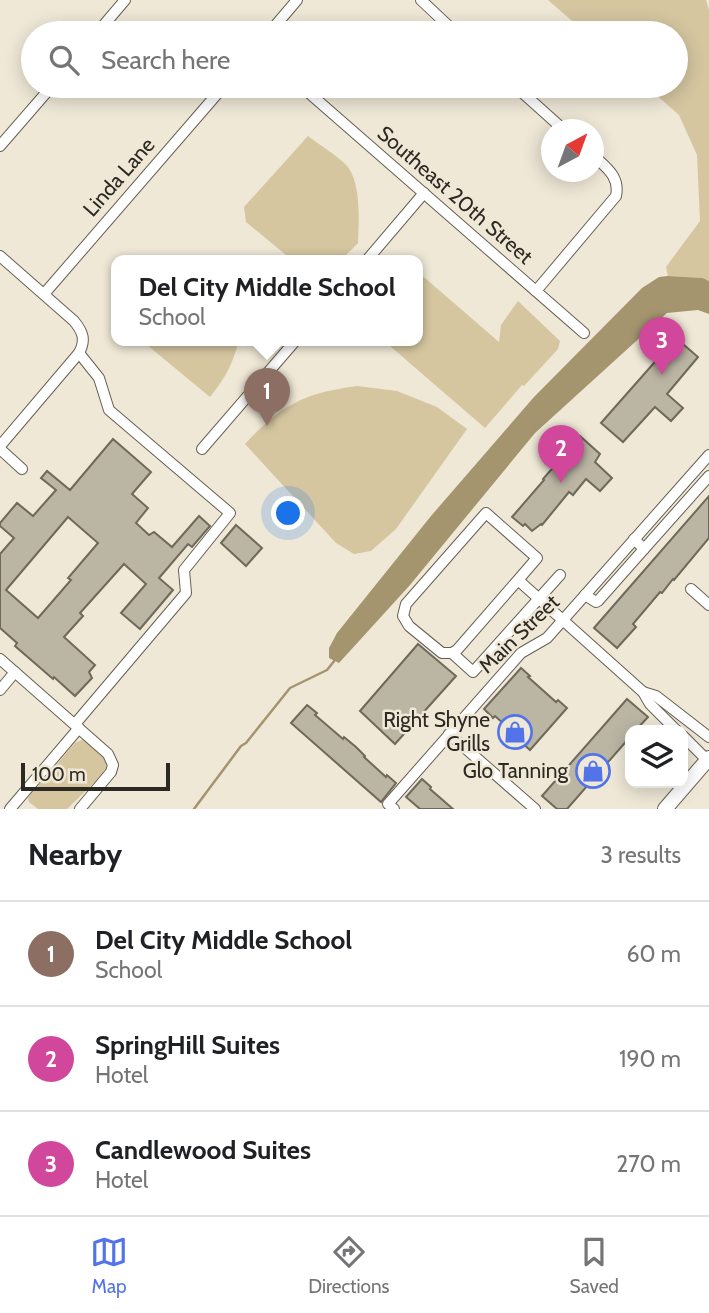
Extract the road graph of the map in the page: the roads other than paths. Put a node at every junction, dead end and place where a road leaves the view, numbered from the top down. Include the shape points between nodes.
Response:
1 (125, 0) edge
2 (297, 0) edge
3 (421, 0) edge
4 (107, 21) edge
5 (279, 21) edge
6 (443, 21) edge
7 (42, 98) edge
8 (214, 98) edge
9 (315, 98) edge
10 (528, 98) edge
11 (552, 119) edge
12 (0, 146) edge
13 (604, 165) edge
14 (424, 194) junction
15 (371, 255) edge
16 (0, 256) edge
17 (536, 291) junction
18 (44, 294) junction
19 (584, 333) dead end
20 (291, 346) edge
21 (79, 353) junction
22 (0, 447) edge
23 (202, 449) dead end
24 (709, 455) edge
25 (22, 469) dead end
26 (709, 476) edge
27 (634, 539) junction
28 (644, 549) junction
29 (560, 575) dead end
30 (518, 580) junction
31 (691, 589) dead end
32 (585, 595) junction
33 (539, 599) junction
34 (709, 605) edge
35 (563, 620) junction
36 (452, 653) junction
37 (0, 659) edge
38 (15, 672) junction
39 (0, 690) edge
40 (643, 692) junction
41 (671, 725) edge
42 (77, 726) junction
43 (449, 734) junction
44 (709, 737) edge
45 (688, 741) edge
46 (708, 759) edge
47 (12, 808) edge
48 (80, 809) edge
49 (394, 809) edge
50 (535, 809) edge
51 (665, 809) edge

1 - 4 street
2 - 5 street
3 - 6 street
7 - 12 street
8 - 18 street, Linda Lane
9 - 14 street, Southeast 20th Street
10 - 11 street
13 - 17 street via 616,179 617,196
14 - 15 street
14 - 17 street, Southeast 20th Street
16 - 18 street
17 - 19 street, Southeast 20th Street
18 - 21 street via 74,321 84,339
20 - 23 street
21 - 22 street
21 - 42 street via 99,378 109,410 230,513 184,569 186,593
22 - 25 street
24 - 27 street, Main Street
26 - 28 street
27 - 28 street
27 - 32 street, Main Street
28 - 32 street via 598,601
29 - 33 street
30 - 33 street
30 - 36 street
30 - 36 street via 537,558 486,513 406,604 403,616 442,653
31 - 34 street
32 - 35 street, Main Street
33 - 35 street
33 - 36 street via 473,672
35 - 40 street
35 - 43 street, Main Street via 547,638 521,653
37 - 38 street
38 - 39 street
38 - 42 street
40 - 41 street
40 - 44 street via 656,696
42 - 47 street
42 - 48 street via 108,754 113,765
43 - 49 street, Main Street via 388,804
43 - 50 street
45 - 46 street
46 - 51 main road

